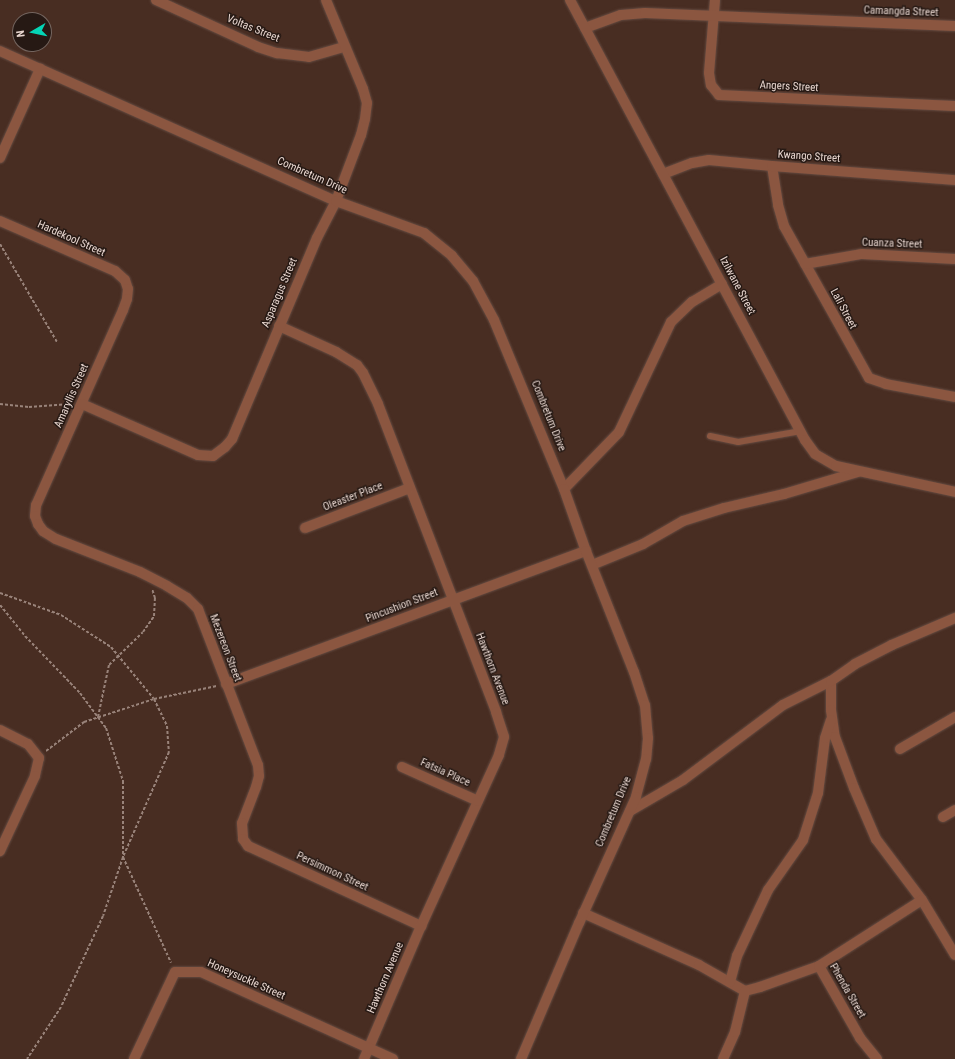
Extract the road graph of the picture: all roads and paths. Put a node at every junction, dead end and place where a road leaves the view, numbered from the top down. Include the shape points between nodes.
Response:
1 (156, 0) edge
2 (326, 0) edge
3 (570, 0) edge
4 (715, 0) edge
5 (713, 16) junction
6 (955, 26) edge
7 (585, 28) junction
8 (345, 46) junction
9 (0, 51) edge
10 (40, 69) junction
11 (955, 106) edge
12 (0, 158) edge
13 (772, 166) junction
14 (663, 174) junction
15 (955, 180) edge
16 (336, 201) junction
17 (0, 221) edge
18 (0, 244) edge
19 (955, 259) edge
20 (805, 264) junction
21 (127, 284) joint
22 (722, 284) junction
23 (279, 326) junction
24 (57, 342) dead end
25 (955, 397) edge
26 (0, 404) edge
27 (82, 404) junction
28 (801, 431) junction
29 (710, 436) dead end
30 (858, 472) junction
31 (410, 488) junction
32 (564, 489) junction
33 (955, 492) edge
34 (35, 516) joint
35 (305, 528) dead end
36 (586, 550) junction
37 (592, 564) junction
38 (140, 572) junction
39 (0, 593) edge
40 (453, 599) junction
41 (0, 605) edge
42 (955, 618) edge
43 (118, 657) junction
44 (831, 681) junction
45 (226, 684) junction
46 (154, 699) junction
47 (98, 717) junction
48 (955, 717) edge
49 (832, 718) junction
50 (0, 730) edge
51 (900, 749) dead end
52 (39, 758) junction
53 (402, 767) dead end
54 (478, 801) junction
55 (955, 810) edge
56 (630, 811) junction
57 (943, 817) dead end
58 (241, 831) joint
59 (0, 851) edge
60 (123, 857) junction
61 (922, 900) junction
62 (583, 913) junction
63 (421, 926) junction
64 (955, 955) edge
65 (819, 966) junction
66 (175, 972) junction
67 (730, 982) junction
68 (746, 991) junction
69 (368, 1048) junction
70 (27, 1059) edge
71 (134, 1059) edge
72 (364, 1059) edge
73 (393, 1059) edge
74 (520, 1059) edge
75 (723, 1059) edge
76 (877, 1059) edge

1 - 8 street, Voltas Street via 258,47 277,53 309,57
2 - 8 street, Asparagus Street
3 - 7 street, Izilwane Street
4 - 5 street, Angers Street
5 - 6 street, Camangda Street
5 - 7 street, Camangda Street via 621,15
5 - 11 street, Angers Street via 709,73 711,85 719,94
7 - 14 street, Izilwane Street
8 - 16 street, Asparagus Street via 367,103 361,135
9 - 10 street, Combretum Drive
10 - 12 street
10 - 16 street, Combretum Drive
13 - 14 street, Kwango Street via 709,160 692,162
13 - 15 street, Kwango Street
13 - 20 street, Lali Street via 780,215
14 - 22 street, Izilwane Street
16 - 23 street, Asparagus Street
16 - 32 street, Combretum Drive via 424,233 452,256 473,281 494,320
17 - 21 street, Hardekool Street via 115,271
18 - 24 path
19 - 20 street, Cuanza Street via 862,254
20 - 25 street, Lali Street via 869,378 886,384
21 - 27 street, Amaryllis Street via 127,299
22 - 28 street, Izilwane Street
22 - 32 street via 692,302 672,322 619,432
23 - 27 street, Asparagus Street via 232,439 212,456 198,455
23 - 31 street, Hawthorn Avenue via 323,345 357,365 378,404
26 - 27 path via 29,407
27 - 34 street, Amaryllis Street via 36,505
28 - 29 lane via 738,442
28 - 30 street, Izilwane Street via 815,454 824,461
30 - 33 street, Izilwane Street
30 - 37 street via 683,521 643,544
31 - 35 street, Oleaster Place
31 - 40 street, Hawthorn Avenue
32 - 36 street, Combretum Drive
34 - 38 street, Mezereon Street via 43,531 56,539
36 - 37 street, Combretum Drive
36 - 40 street, Pincushion Street
37 - 56 street, Combretum Drive via 645,705 648,738 646,759
38 - 43 path via 150,585 155,598 154,616 143,632
38 - 45 street, Mezereon Street via 187,598 198,609
39 - 43 path via 62,614 110,647
40 - 45 street, Pincushion Street
40 - 54 street, Hawthorn Avenue via 504,737 499,755
41 - 47 path via 25,636 80,693
42 - 44 street via 892,645 855,664
43 - 46 path
43 - 47 path via 109,665
44 - 49 street
44 - 56 street via 783,705 683,780
45 - 46 path
45 - 58 street, Mezereon Street via 258,765 259,776
46 - 47 path
46 - 60 path via 167,726 169,752
47 - 52 path via 84,722
47 - 60 path via 106,728 123,781
48 - 51 street
49 - 61 street via 835,736 876,839
49 - 67 street via 825,738 818,793 803,840 768,890 737,956
50 - 52 street via 28,744
52 - 59 street via 35,776
53 - 54 street, Fatsia Place
54 - 63 street, Hawthorn Avenue
55 - 57 street
56 - 62 street, Combretum Drive
58 - 63 street, Persimmon Street via 243,839 253,849
60 - 66 path
60 - 70 path via 102,916 61,1007
61 - 64 street
61 - 65 street
62 - 67 street via 634,934
62 - 74 street, Combretum Drive
63 - 69 street, Hawthorn Avenue
65 - 68 street, Phenda Street
65 - 76 street, Phenda Street via 860,1038
66 - 69 street, Honeysuckle Street via 201,972
66 - 71 street
67 - 68 street
68 - 75 street via 735,1032
69 - 72 street, Hawthorn Avenue
69 - 73 street, Honeysuckle Street

